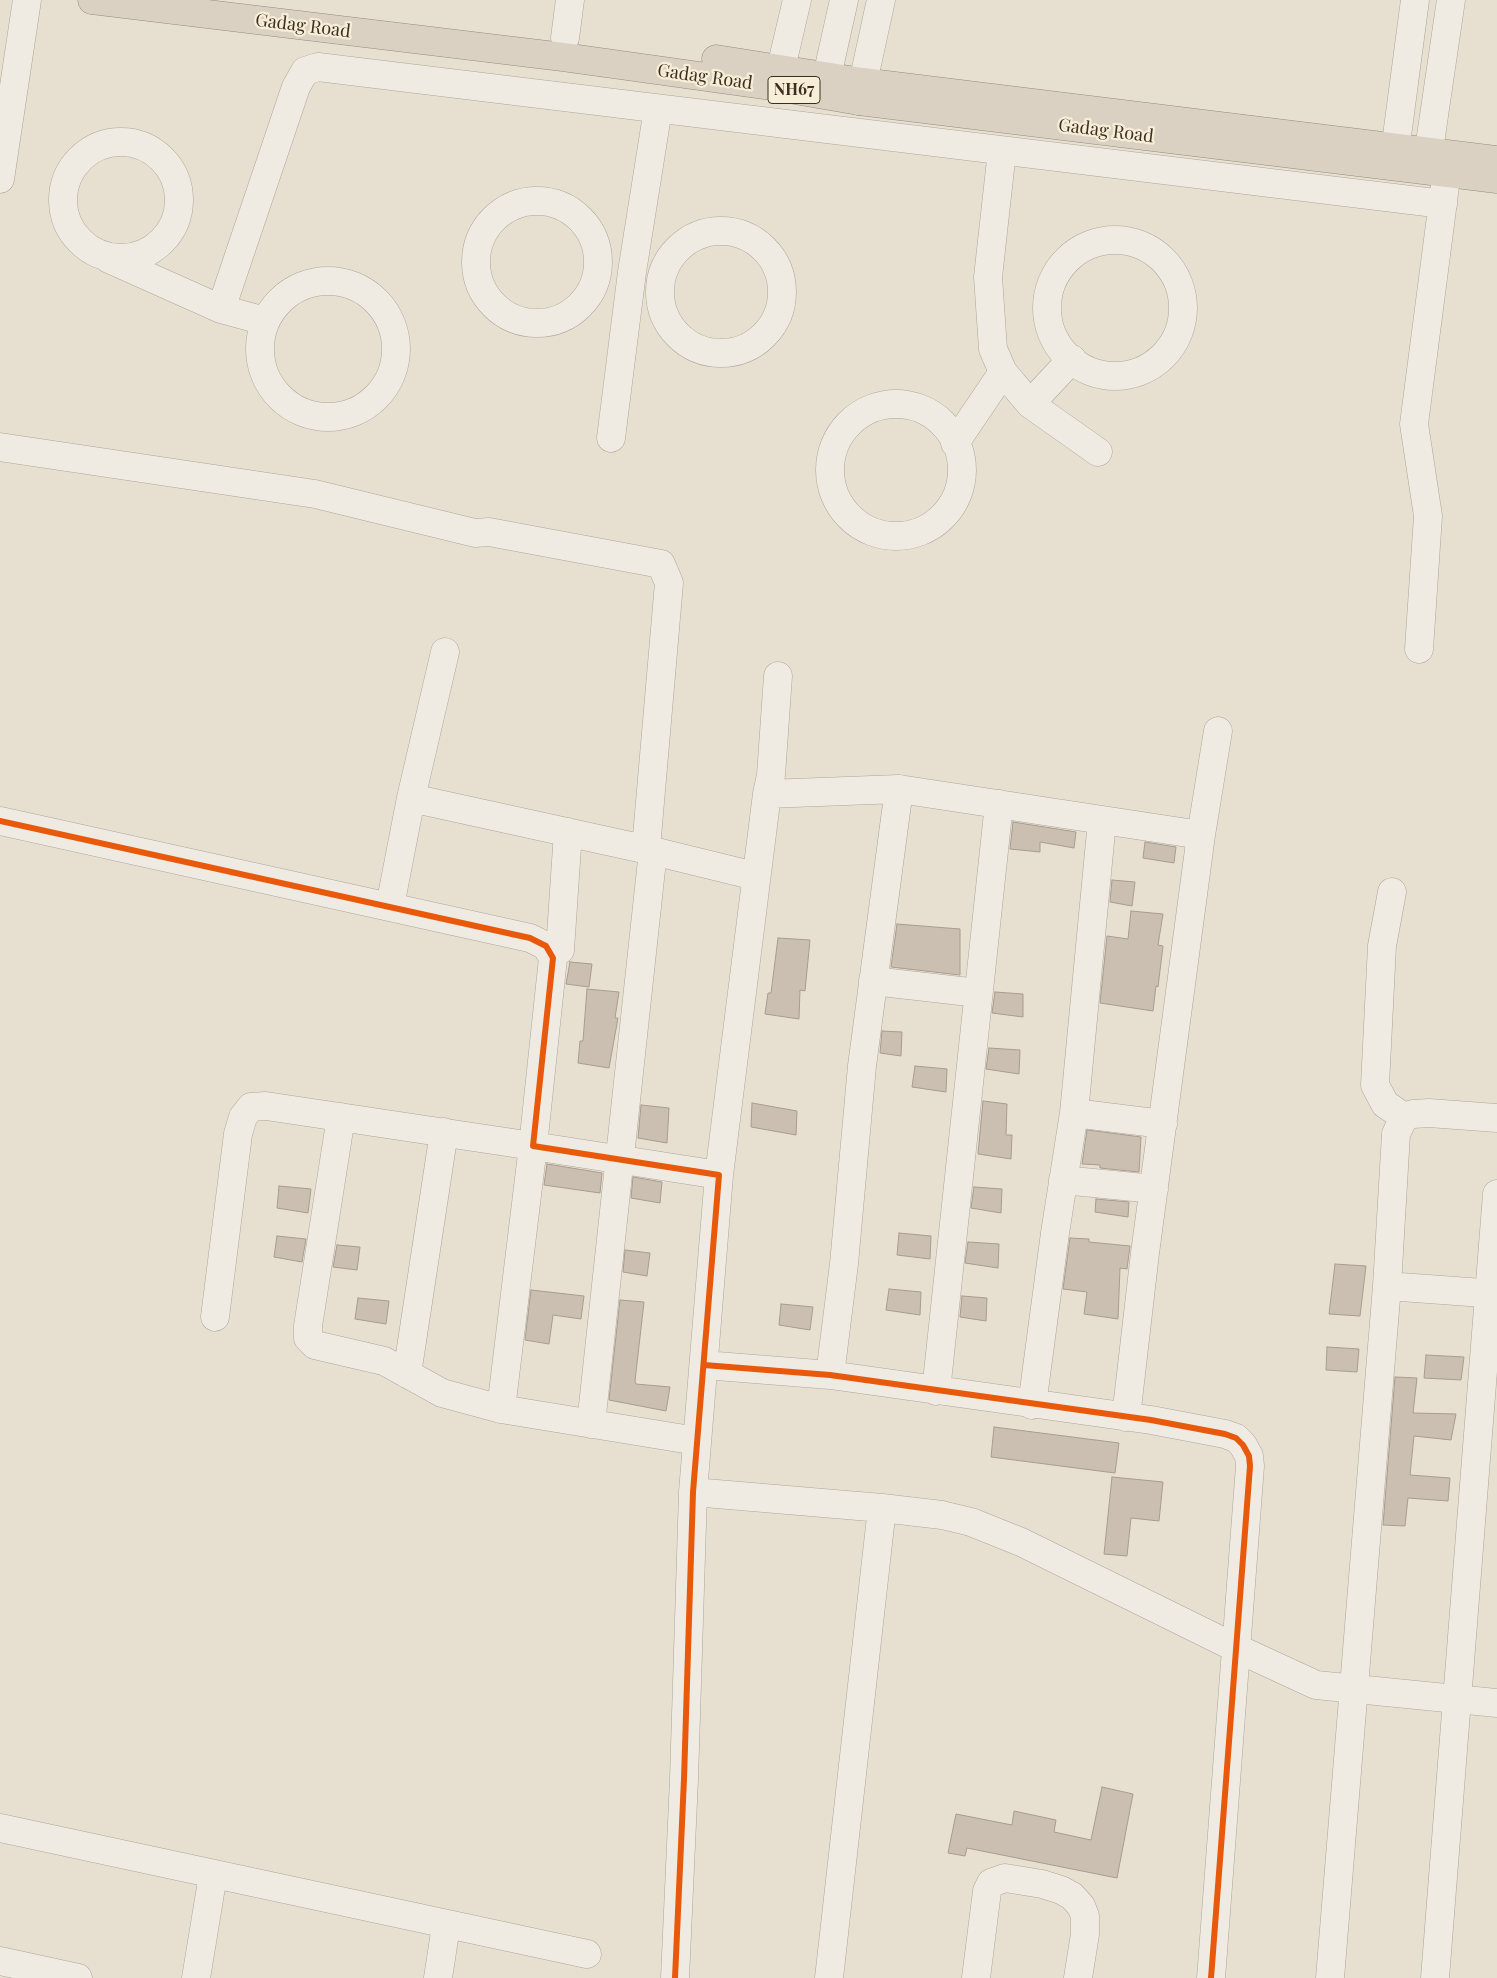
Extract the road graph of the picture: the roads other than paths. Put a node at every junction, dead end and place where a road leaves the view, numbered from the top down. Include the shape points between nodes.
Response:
1 (28, 0) edge
2 (92, 0) edge
3 (250, 0) edge
4 (570, 0) edge
5 (797, 0) edge
6 (844, 0) edge
7 (881, 0) edge
8 (1414, 0) edge
9 (1451, 0) edge
10 (565, 38) junction
11 (781, 68) junction
12 (824, 84) junction
13 (861, 91) junction
14 (658, 109) junction
15 (1002, 151) junction
16 (1394, 156) junction
17 (1497, 160) edge
18 (1434, 165) junction
19 (0, 179) edge
20 (1497, 179) edge
21 (1443, 204) junction
22 (106, 257) junction
23 (598, 270) junction
24 (632, 272) junction
25 (660, 287) junction
26 (221, 309) junction
27 (265, 321) junction
28 (1072, 359) junction
29 (1003, 372) junction
30 (1030, 404) junction
31 (611, 438) dead end
32 (955, 443) junction
33 (0, 447) edge
34 (1098, 452) dead end
35 (1419, 649) dead end
36 (445, 652) dead end
37 (778, 676) dead end
38 (1218, 731) dead end
39 (899, 789) junction
40 (767, 794) junction
41 (411, 798) junction
42 (999, 804) junction
43 (0, 821) edge
44 (1102, 822) junction
45 (568, 832) junction
46 (1200, 835) junction
47 (653, 851) junction
48 (756, 876) junction
49 (1392, 892) dead end
50 (390, 906) junction
51 (560, 950) dead end
52 (873, 981) junction
53 (978, 992) junction
54 (1074, 1114) junction
55 (342, 1117) junction
56 (1404, 1117) junction
57 (1497, 1118) edge
58 (1163, 1124) junction
59 (444, 1132) junction
60 (533, 1146) junction
61 (620, 1159) junction
62 (719, 1175) junction
63 (1063, 1180) junction
64 (1154, 1189) junction
65 (1497, 1194) edge
66 (1387, 1286) junction
67 (1493, 1294) edge
68 (215, 1317) dead end
69 (704, 1365) junction
70 (407, 1374) junction
71 (830, 1375) junction
72 (936, 1391) junction
73 (1032, 1405) junction
74 (501, 1409) junction
75 (1126, 1418) junction
76 (591, 1424) junction
77 (697, 1441) junction
78 (693, 1492) junction
79 (882, 1508) junction
80 (1238, 1649) junction
81 (1355, 1690) junction
82 (1456, 1700) junction
83 (1497, 1703) edge
84 (0, 1828) edge
85 (214, 1875) junction
86 (446, 1926) junction
87 (587, 1954) dead end
88 (0, 1961) edge
89 (78, 1978) edge
90 (196, 1978) edge
91 (438, 1978) edge
92 (675, 1978) edge
93 (829, 1978) edge
94 (976, 1978) edge
95 (1078, 1978) edge
96 (1211, 1978) edge
97 (1330, 1978) edge
98 (1435, 1978) edge

1 - 19 street
2 - 12 highway, Gadag Road / NH67 via 563,57
3 - 10 highway, Gadag Road / NH67
4 - 10 street
5 - 11 street
6 - 12 street
7 - 13 street
8 - 16 street
9 - 18 street
10 - 11 highway, Gadag Road / NH67
11 - 12 highway, Gadag Road / NH67
12 - 13 highway, Gadag Road / NH67
13 - 16 highway, Gadag Road / NH67
14 - 15 street
14 - 24 street
14 - 26 street via 318,67 305,71 296,88
15 - 21 street
15 - 29 street via 988,278 993,348
16 - 18 highway, Gadag Road / NH67
17 - 18 highway, Gadag Road / NH67
18 - 20 highway, Gadag Road / NH67
18 - 21 street
21 - 35 street via 1414,424 1428,516
22 - 22 street via 87,249 72,234 64,215 62,195 66,176 78,160 103,144 123,141 143,146 161,157 178,187 179,208 168,236 153,250 126,259
22 - 26 street
23 - 23 street via 586,300 570,314 543,323 522,322 502,313 487,297 478,278 476,257 481,238 492,220 519,204 540,202 560,206 579,218 596,248
23 - 24 street
24 - 25 street
24 - 31 street
25 - 25 street via 665,268 676,250 703,234 724,231 745,236 763,248 781,278 782,300 770,330 754,344 727,354 706,352 687,343 671,327 662,308
26 - 27 street
27 - 27 street via 278,302 308,284 331,280 355,286 375,299 386,312 395,334 397,357 394,370 383,391 365,407 335,417 311,416 289,406 272,388 262,367 259,343
28 - 28 street via 1058,347 1049,326 1047,302 1052,280 1065,261 1094,243 1118,240 1141,245 1162,258 1182,293 1183,316 1170,350 1152,366 1122,376 1098,374
28 - 30 street
29 - 30 street
29 - 32 street
30 - 34 street
32 - 32 street via 962,455 960,490 950,511 932,526 903,536 880,535 859,525 841,508 832,487 829,464 835,443 848,424 876,406 900,403 922,408 942,421
33 - 47 street via 315,494 475,534 489,532 661,564 669,583 646,848
36 - 41 street
37 - 40 street
38 - 46 street
39 - 40 street
39 - 42 street
39 - 52 street
40 - 48 street
41 - 45 street
41 - 50 street
42 - 44 street
42 - 53 street
43 - 50 street
44 - 46 street
44 - 54 street
45 - 47 street
45 - 51 street
46 - 58 street
47 - 48 street
47 - 61 street
48 - 62 street
49 - 56 street via 1382,946 1376,1085 1385,1104
50 - 60 street via 530,938 546,946 553,958
52 - 53 street
52 - 71 street
53 - 72 street
54 - 58 street
54 - 63 street
55 - 59 street
55 - 68 street via 266,1106 251,1107 243,1116
55 - 70 street via 308,1338 315,1345 384,1361
56 - 57 street via 1429,1113
56 - 66 street via 1396,1134
58 - 64 street
59 - 60 street
59 - 70 street
60 - 61 street
60 - 74 street
61 - 62 street
61 - 76 street
62 - 69 street
63 - 64 street
63 - 73 street
64 - 75 street
65 - 67 street
66 - 67 street
66 - 81 street
67 - 82 street
69 - 71 street
69 - 77 street
70 - 74 street via 442,1392
71 - 72 street
72 - 73 street
73 - 75 street
74 - 76 street
75 - 80 street via 1225,1434 1236,1438 1249,1456
76 - 77 street
77 - 78 street
78 - 79 street
78 - 92 street
79 - 80 street via 972,1522 1021,1542
79 - 93 street
80 - 81 street via 1316,1685
80 - 96 street
81 - 82 street
81 - 97 street
82 - 83 street
82 - 98 street
84 - 85 street
85 - 86 street
85 - 90 street
86 - 87 street
86 - 91 street
88 - 89 street
94 - 95 street via 988,1890 991,1883 1005,1878 1061,1890 1081,1906 1085,1916 1085,1934

